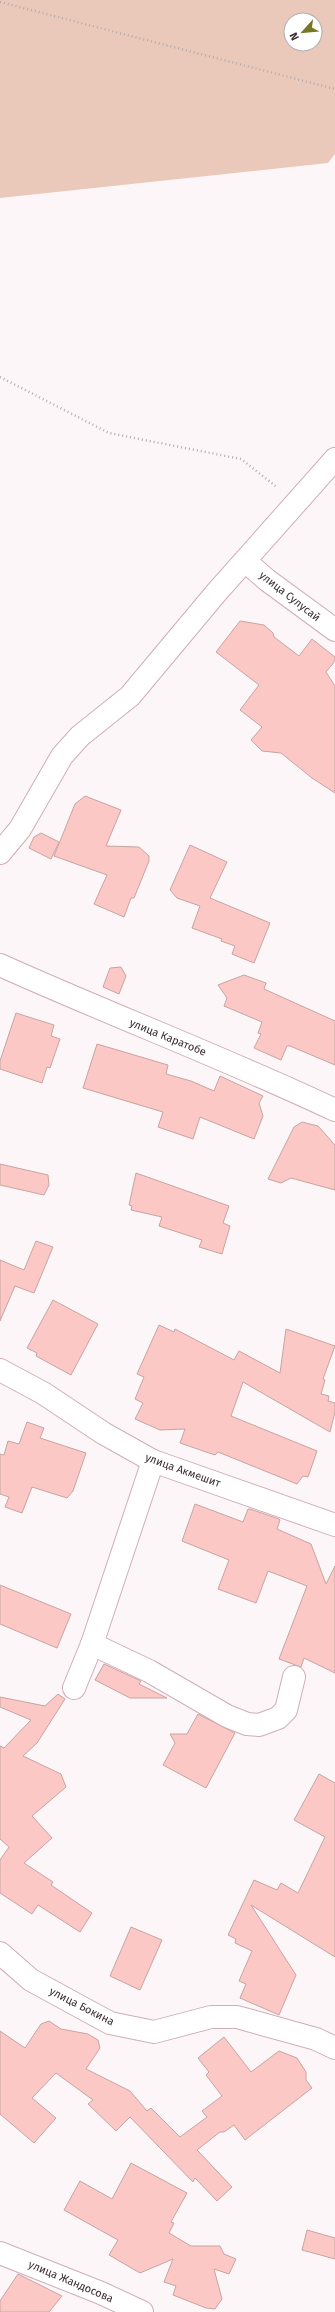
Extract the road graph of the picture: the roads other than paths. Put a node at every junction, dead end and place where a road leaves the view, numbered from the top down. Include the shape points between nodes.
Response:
1 (335, 459) edge
2 (246, 561) junction
3 (335, 630) edge
4 (0, 854) edge
5 (0, 965) edge
6 (335, 1110) edge
7 (0, 1370) edge
8 (153, 1461) junction
9 (335, 1525) edge
10 (92, 1644) junction
11 (294, 1677) dead end
12 (74, 1688) dead end
13 (0, 1953) edge
14 (335, 2048) edge
15 (0, 2252) edge
16 (142, 2312) edge

1 - 2 street
2 - 3 street, улица Сулусай via 267,580
2 - 4 street via 130,696 80,736 62,756 20,829
5 - 6 street, улица Каратобе via 80,1002 251,1071
7 - 8 street, улица Акмешит via 43,1393 103,1433
8 - 9 street, улица Акмешит
8 - 10 street
10 - 11 street via 149,1671 227,1716 247,1724 259,1725 278,1718 286,1710
10 - 12 street
13 - 14 street, улица Бокина via 31,1980 110,2023 154,2032 211,2017 237,2017 316,2039
15 - 16 street, улица Жандосова

